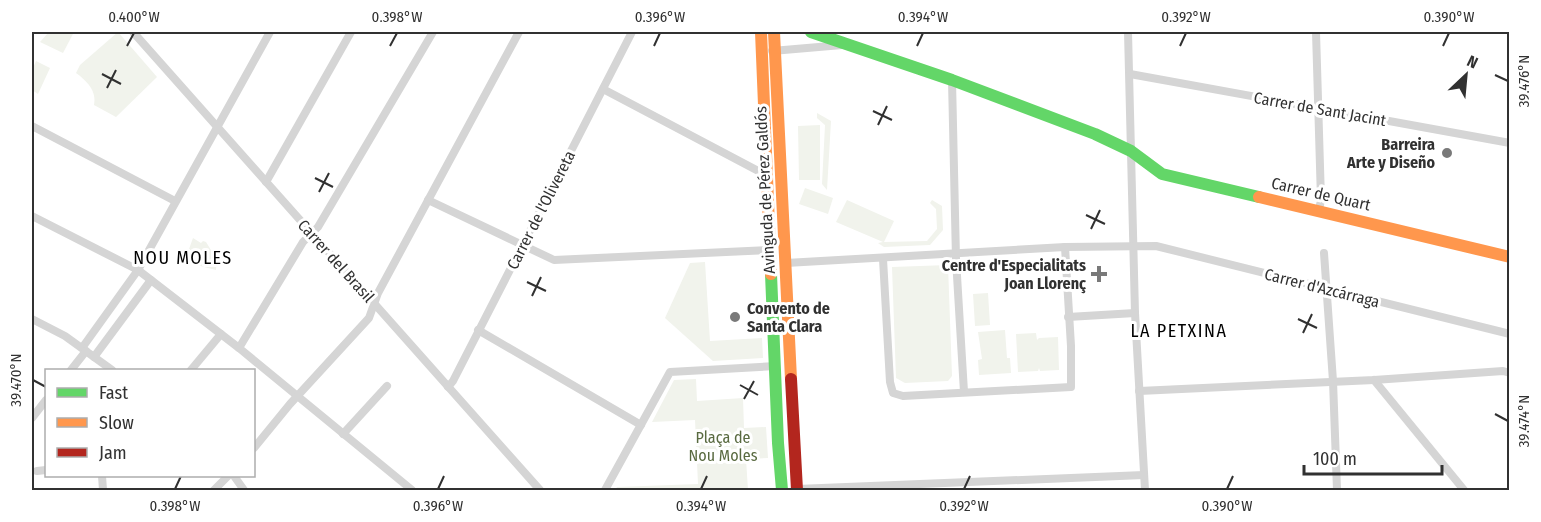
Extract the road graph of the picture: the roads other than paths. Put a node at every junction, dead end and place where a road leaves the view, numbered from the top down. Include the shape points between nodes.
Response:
1 (133, 32) edge
2 (270, 32) edge
3 (351, 32) edge
4 (433, 32) edge
5 (519, 32) edge
6 (632, 32) edge
7 (761, 32) edge
8 (774, 32) edge
9 (811, 32) edge
10 (1128, 32) edge
11 (1316, 32) edge
12 (831, 35) edge
13 (852, 45) junction
14 (768, 51) junction
15 (1130, 74) junction
16 (952, 80) junction
17 (603, 89) junction
18 (1317, 108) junction
19 (32, 126) edge
20 (217, 126) junction
21 (1509, 143) edge
22 (1131, 151) junction
23 (766, 175) junction
24 (266, 182) junction
25 (428, 200) junction
26 (175, 201) junction
27 (1319, 210) junction
28 (32, 216) edge
29 (312, 233) junction
30 (523, 245) junction
31 (1134, 246) junction
32 (1065, 247) junction
33 (770, 250) junction
34 (956, 253) junction
35 (1324, 253) dead end
36 (1509, 257) edge
37 (883, 259) junction
38 (786, 264) junction
39 (138, 270) junction
40 (151, 280) junction
41 (1327, 289) junction
42 (374, 304) junction
43 (1135, 313) junction
44 (1068, 317) junction
45 (32, 319) edge
46 (478, 330) junction
47 (221, 334) junction
48 (1509, 334) edge
49 (239, 348) junction
50 (84, 350) junction
51 (94, 357) junction
52 (776, 366) junction
53 (72, 369) edge
54 (111, 369) edge
55 (192, 369) edge
56 (1509, 373) edge
57 (1374, 380) junction
58 (1333, 381) junction
59 (387, 386) dead end
60 (448, 387) junction
61 (1139, 391) junction
62 (964, 392) junction
63 (297, 397) junction
64 (45, 401) edge
65 (32, 418) edge
66 (641, 426) junction
67 (343, 434) junction
68 (255, 447) edge
69 (45, 470) edge
70 (37, 471) dead end
71 (1144, 475) junction
72 (235, 477) edge
73 (971, 486) edge
74 (244, 490) edge
75 (412, 490) edge
76 (540, 490) edge
77 (605, 490) edge
78 (782, 490) edge
79 (797, 490) edge
80 (1145, 490) edge
81 (1336, 490) edge
82 (1464, 490) edge

1 - 20 street, Carrer del Brasil
2 - 20 street
3 - 24 street
4 - 29 street
5 - 25 street
6 - 17 street, Carrer de l'Olivereta
7 - 14 main road, Avinguda de Pérez Galdós
8 - 14 main road, Avinguda de Pérez Galdós
9 - 12 main road, Carrer de Quart
10 - 15 street
11 - 18 street
12 - 13 main road, Carrer de Quart
13 - 14 street
13 - 16 main road, Carrer de Quart
14 - 23 main road, Avinguda de Pérez Galdós
14 - 38 main road, Avinguda de Pérez Galdós
15 - 18 street, Carrer de Sant Jacint
15 - 22 street
16 - 22 main road, Carrer de Quart
16 - 34 street
17 - 23 street
17 - 30 street, Carrer de l'Olivereta
18 - 21 street, Carrer de Sant Jacint
18 - 27 street
19 - 26 street
20 - 24 street, Carrer del Brasil
20 - 26 street
22 - 27 main road, Carrer de Quart via 1162,174
22 - 31 street
23 - 33 main road, Avinguda de Pérez Galdós
24 - 29 street, Carrer del Brasil
25 - 30 street
25 - 42 street
26 - 39 street
27 - 36 main road, Carrer de Quart
28 - 39 street
29 - 42 street, Carrer del Brasil
29 - 49 street
30 - 33 street via 554,260
30 - 46 street, Carrer de l'Olivereta
31 - 32 street, Carrer d'Azcárraga
31 - 41 street, Carrer d'Azcárraga via 1156,246
31 - 43 street
32 - 34 street, Carrer d'Azcárraga
32 - 44 street
33 - 52 main road, Avinguda de Pérez Galdós
34 - 37 street, Carrer d'Azcárraga
34 - 62 street
35 - 41 street
37 - 38 street, Carrer d'Azcárraga
37 - 62 street via 893,393 903,396
38 - 79 main road, Avinguda de Pérez Galdós
39 - 40 street
39 - 50 street
40 - 47 street
40 - 51 street
41 - 48 street, Carrer d'Azcárraga
41 - 58 street
42 - 60 street, Carrer del Brasil
42 - 63 street via 369,318
43 - 44 street
43 - 61 street
44 - 62 street via 1071,387
45 - 50 street
46 - 60 street, Carrer de l'Olivereta
46 - 66 street
47 - 49 street
47 - 55 street
49 - 63 street
50 - 51 street
50 - 53 street
51 - 54 street
52 - 66 street via 670,372
52 - 78 main road, Avinguda de Pérez Galdós
56 - 57 street
57 - 58 street
57 - 82 street
58 - 61 street
58 - 81 street
59 - 67 street
60 - 76 street, Carrer del Brasil
61 - 71 street
63 - 67 street
63 - 68 street
64 - 65 street
66 - 77 street
67 - 75 street
69 - 70 street
71 - 73 street
71 - 80 street
72 - 74 street
73 - 79 street

